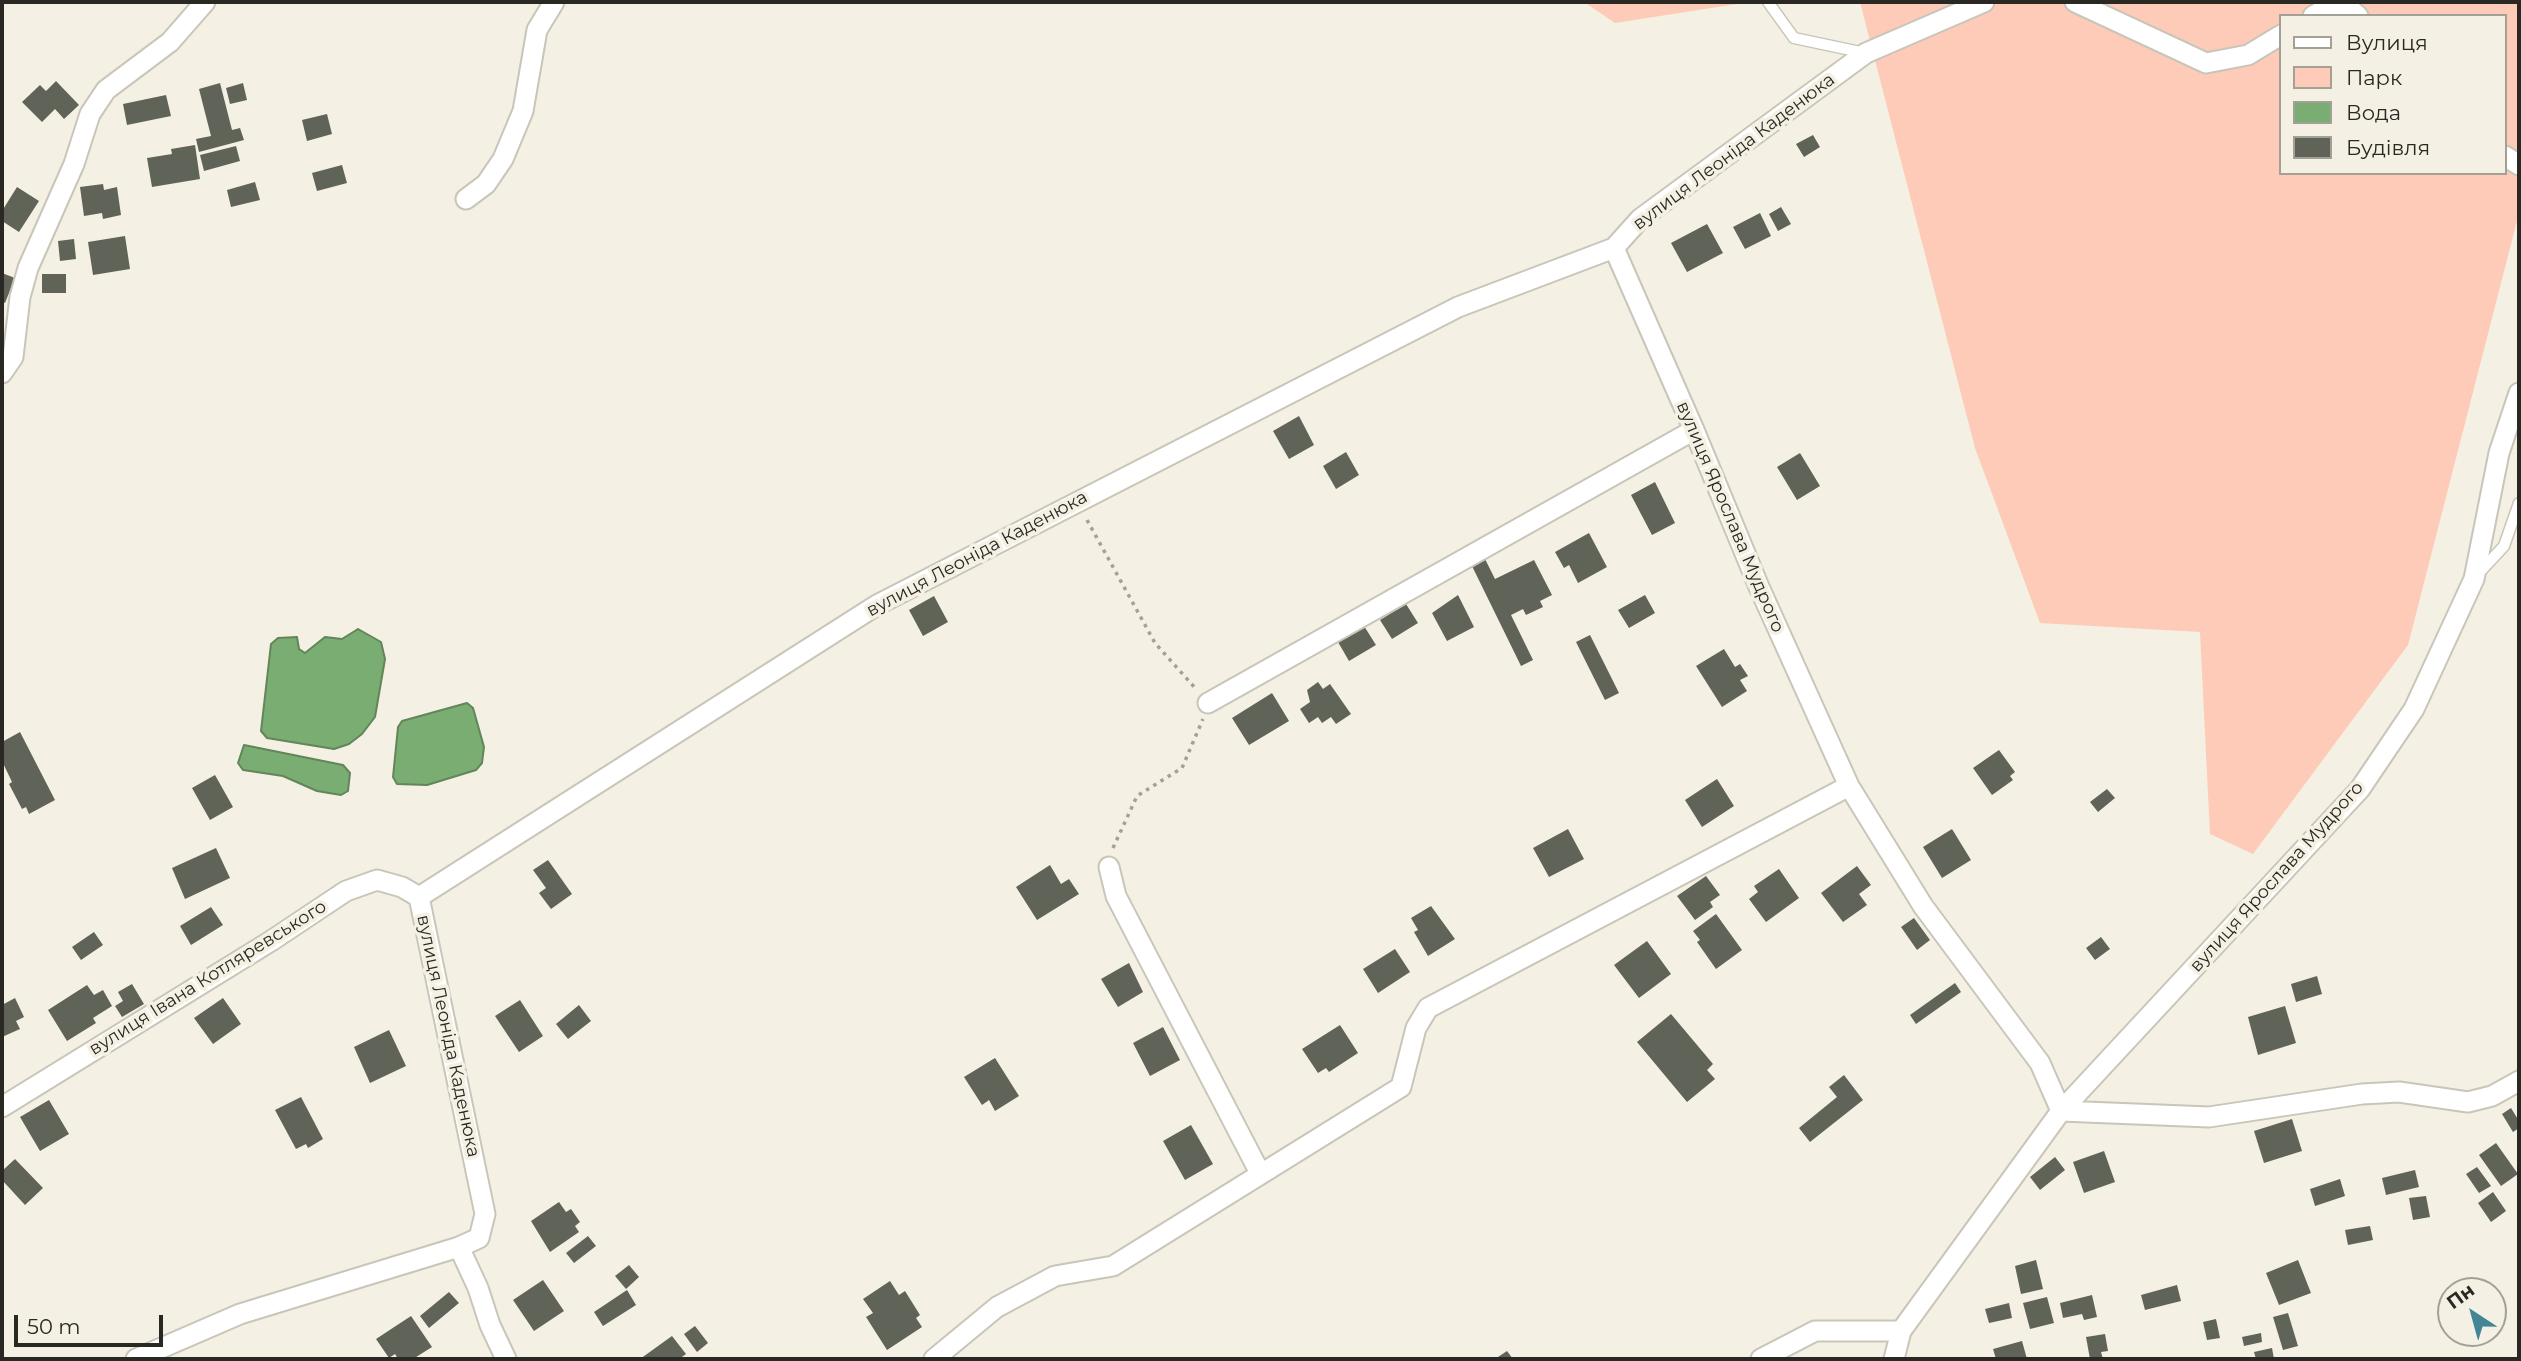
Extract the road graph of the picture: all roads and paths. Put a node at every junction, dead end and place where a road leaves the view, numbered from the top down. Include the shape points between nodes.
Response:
1 (205, 2) edge
2 (554, 2) edge
3 (1768, 2) edge
4 (1984, 2) edge
5 (2076, 2) edge
6 (2317, 14) edge
7 (2356, 14) edge
8 (2280, 36) edge
9 (1866, 53) junction
10 (466, 199) dead end
11 (1614, 248) junction
12 (2, 373) edge
13 (2519, 393) edge
14 (1694, 430) junction
15 (1077, 502) junction
16 (2519, 503) edge
17 (2474, 579) junction
18 (1208, 703) junction
19 (1849, 786) junction
20 (1109, 867) joint
21 (419, 897) junction
22 (2519, 1081) edge
23 (2, 1107) edge
24 (2061, 1111) junction
25 (1260, 1173) junction
26 (459, 1247) junction
27 (1901, 1331) junction
28 (136, 1359) edge
29 (506, 1359) edge
30 (934, 1359) edge
31 (1761, 1359) edge
32 (1894, 1359) edge

1 - 12 street via 170,42 106,90 90,114 74,164 28,268 13,357
2 - 10 street via 537,30 523,111 503,159 486,184
3 - 9 lane via 1794,38
4 - 9 street, вулиця Леоніда Каденюка
5 - 8 street via 2206,63 2248,55
6 - 7 street via 2325,9
9 - 11 street, вулиця Леоніда Каденюка via 1640,219
11 - 14 street, вулиця Ярослава Мудрого
11 - 15 street, вулиця Леоніда Каденюка via 1458,307
13 - 17 street, вулиця Ярослава Мудрого via 2499,453
14 - 18 street
14 - 19 street, вулиця Ярослава Мудрого
15 - 18 path via 1155,643
15 - 21 street, вулиця Леоніда Каденюка via 877,605
16 - 17 lane via 2504,546
17 - 24 street, вулиця Ярослава Мудрого via 2414,709 2360,789
18 - 20 path via 1182,768 1137,796 1116,837
19 - 24 street, вулиця Ярослава Мудрого via 1923,906 2040,1063
19 - 25 street via 1429,1009 1416,1028 1401,1087
20 - 25 street via 1116,897
21 - 23 street, вулиця Івана Котляревського via 377,880 346,891
21 - 26 street, вулиця Леоніда Каденюка via 485,1214 479,1238
22 - 24 street via 2492,1096 2468,1102 2399,1092 2209,1117
24 - 27 street, вулиця Ярослава Мудрого
25 - 30 street via 1113,1266 1055,1276 997,1307
26 - 28 street, вулиця Леоніда Каденюка via 240,1314
26 - 29 street
27 - 31 street via 1815,1331
27 - 32 street, вулиця Ярослава Мудрого

